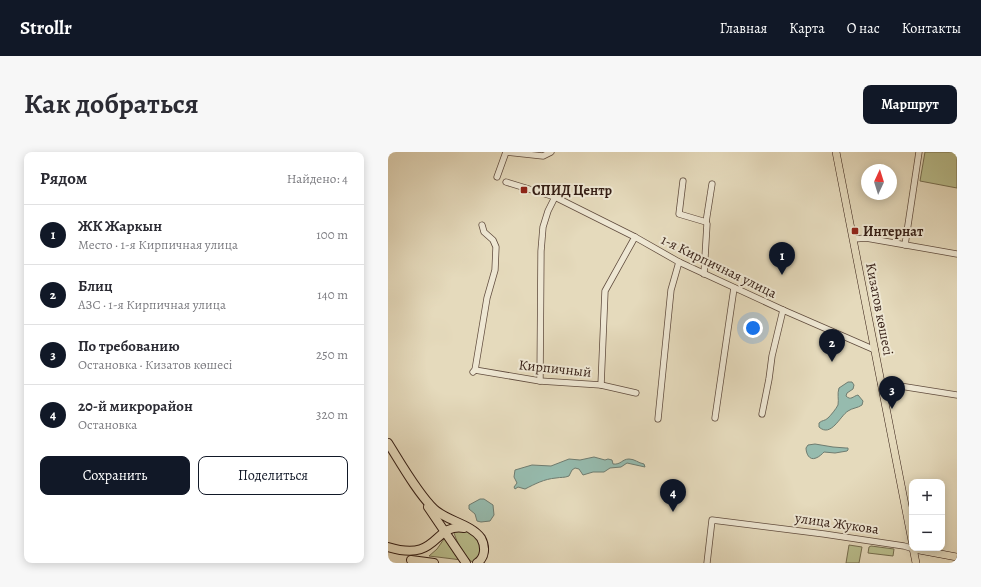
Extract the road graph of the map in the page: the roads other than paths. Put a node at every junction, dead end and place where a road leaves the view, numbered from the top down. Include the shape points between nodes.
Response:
1 (506, 152) edge
2 (551, 152) edge
3 (836, 152) edge
4 (919, 152) edge
5 (497, 177) dead end
6 (683, 181) dead end
7 (506, 182) dead end
8 (712, 184) dead end
9 (556, 196) junction
10 (706, 222) junction
11 (482, 225) dead end
12 (635, 237) junction
13 (854, 239) junction
14 (905, 245) junction
15 (957, 254) edge
16 (679, 262) junction
17 (704, 274) junction
18 (734, 288) junction
19 (783, 310) junction
20 (875, 350) junction
21 (540, 381) junction
22 (881, 383) junction
23 (601, 384) junction
24 (636, 393) dead end
25 (957, 395) edge
26 (762, 414) dead end
27 (715, 418) dead end
28 (658, 419) dead end
29 (388, 443) edge
30 (412, 480) junction
31 (909, 526) edge
32 (457, 528) junction
33 (473, 531) junction
34 (445, 533) junction
35 (453, 544) junction
36 (388, 546) edge
37 (909, 548) edge
38 (388, 551) edge
39 (914, 551) edge
40 (925, 551) edge
41 (957, 557) edge
42 (480, 561) edge
43 (434, 563) edge
44 (466, 563) edge
45 (707, 563) edge
46 (916, 563) edge

1 - 2 street via 543,156
1 - 5 street
3 - 13 main road, Кизатов көшесі
4 - 14 street
6 - 10 street via 679,214
7 - 9 street, 1-я Кирпичная улица
8 - 10 street
9 - 12 street, 1-я Кирпичная улица
9 - 21 street via 543,227
10 - 17 street
11 - 21 street, Кирпичный via 484,232 493,240 496,247 495,270 486,298 474,371
12 - 16 street, 1-я Кирпичная улица
12 - 23 street via 606,291
13 - 14 street via 866,238
13 - 20 main road, Кизатов көшесі
14 - 15 street
16 - 17 street, 1-я Кирпичная улица
16 - 28 street via 671,290
17 - 18 street, 1-я Кирпичная улица
18 - 19 street, 1-я Кирпичная улица
18 - 27 street
19 - 20 street, 1-я Кирпичная улица
19 - 26 street
20 - 22 main road, Кизатов көшесі
21 - 23 street, Кирпичный
22 - 25 street
22 - 31 main road, Кизатов көшесі
23 - 24 street, Кирпичный
29 - 30 highway
30 - 33 highway via 434,509
30 - 34 highway
32 - 33 highway
32 - 34 highway
32 - 35 highway via 451,535
33 - 42 highway via 482,541 484,549
34 - 35 highway
34 - 36 highway via 432,549 422,556 406,555
35 - 44 highway
37 - 45 street, улица Жукова via 712,520
38 - 43 highway via 406,559
39 - 46 main road
40 - 41 main road, улица Жукова

